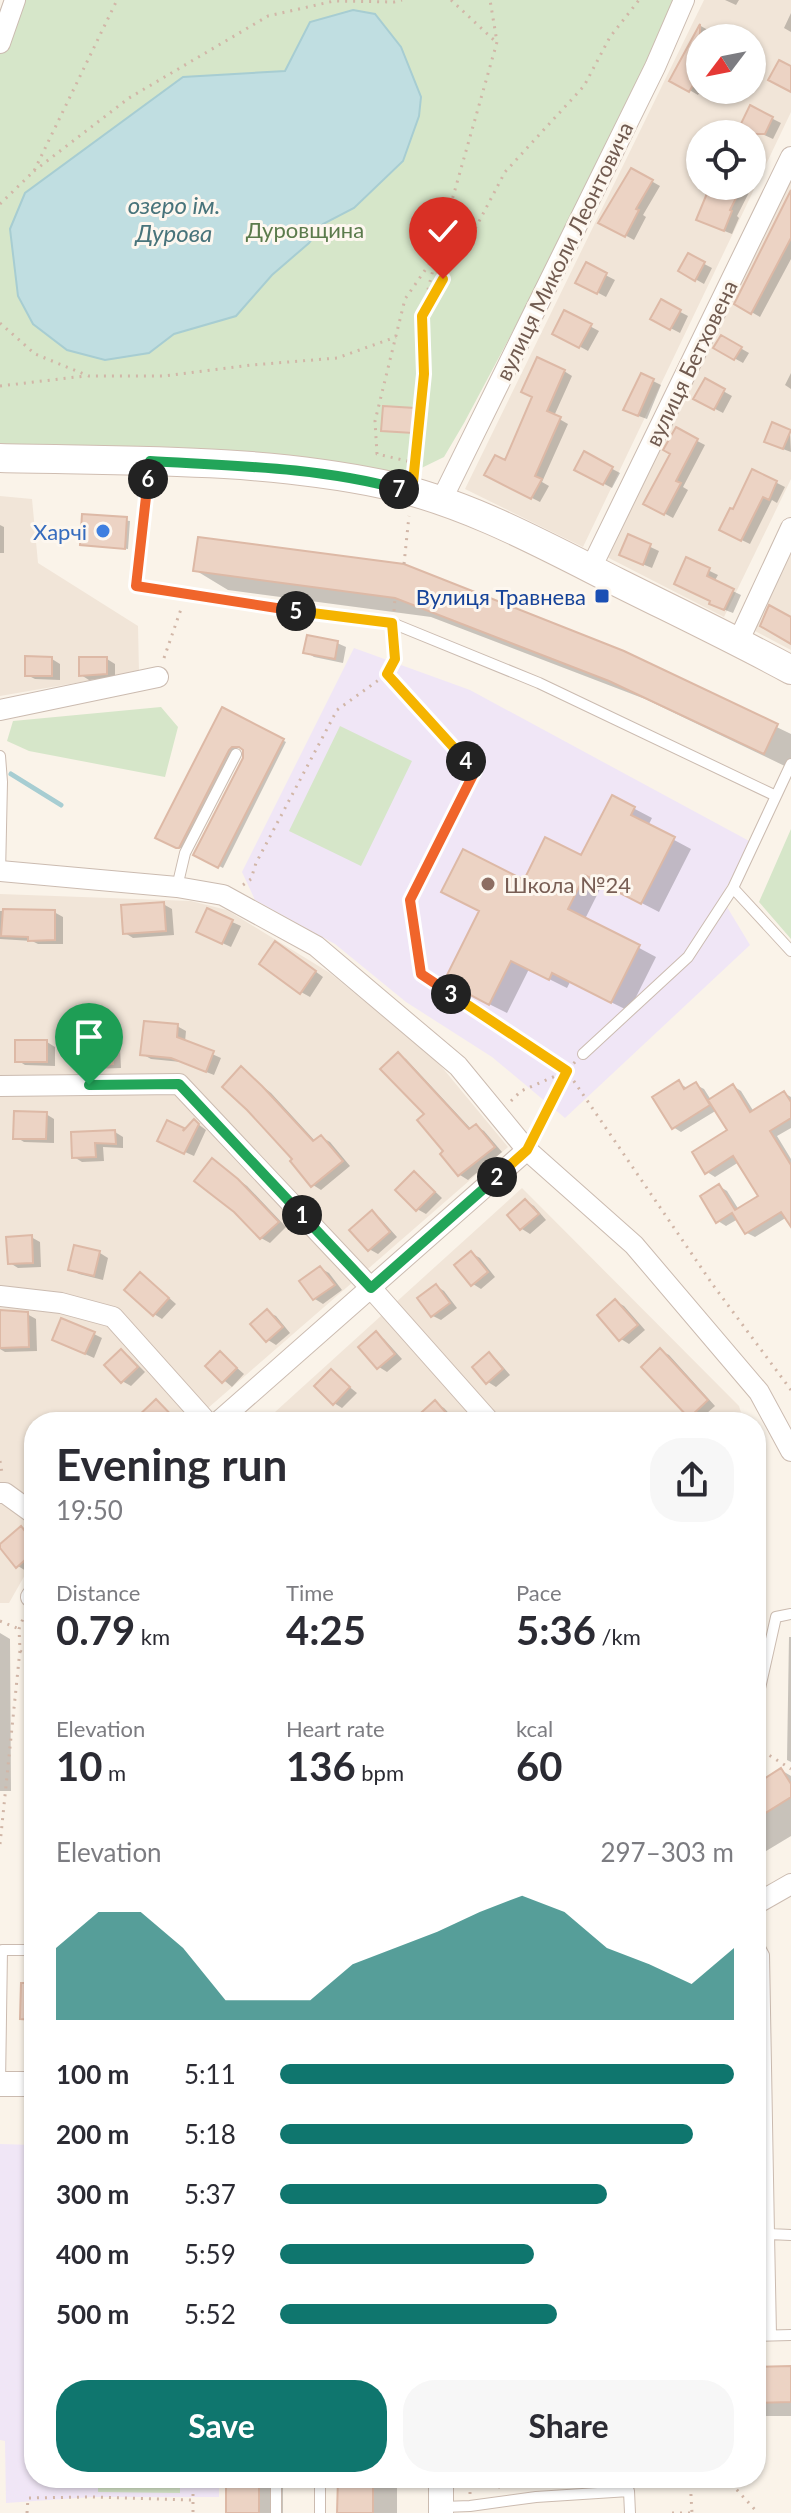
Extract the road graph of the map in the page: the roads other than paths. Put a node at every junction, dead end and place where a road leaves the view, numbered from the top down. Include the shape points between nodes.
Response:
1 (15, 0) edge
2 (684, 0) edge
3 (0, 43) edge
4 (791, 157) edge
5 (0, 458) edge
6 (150, 461) junction
7 (441, 501) junction
8 (791, 528) edge
9 (591, 568) junction
10 (738, 642) junction
11 (791, 670) edge
12 (158, 677) road end
13 (0, 710) edge
14 (236, 754) dead end
15 (0, 756) edge
16 (791, 764) edge
17 (776, 796) junction
18 (0, 872) edge
19 (177, 887) junction
20 (733, 888) junction
21 (791, 951) edge
22 (583, 1054) road end
23 (0, 1086) edge
24 (527, 1150) junction
25 (371, 1288) junction
26 (0, 1296) edge
27 (198, 1412) edge
28 (229, 1412) edge
29 (481, 1412) edge
30 (791, 1451) edge
31 (0, 1493) edge
32 (24, 1507) edge
33 (791, 1614) edge
34 (766, 1662) edge
35 (791, 1884) edge
36 (766, 1898) edge
37 (24, 1950) edge
38 (766, 2067) edge
39 (0, 2084) edge
40 (24, 2084) edge
41 (769, 2234) junction
42 (791, 2235) edge
43 (766, 2335) edge
44 (771, 2335) junction
45 (791, 2335) edge
46 (276, 2488) edge
47 (320, 2488) edge
48 (441, 2488) edge
49 (441, 2510) edge
50 (276, 2513) edge
51 (320, 2513) edge
52 (630, 2513) edge

1 - 3 street
2 - 7 street, вулиця Миколи Леонтовича
4 - 9 street, вулиця Бетховена
5 - 6 main road
6 - 7 main road via 347,478
6 - 17 lane via 136,586 392,623 539,683
7 - 9 main road
8 - 10 street
9 - 10 main road
10 - 11 main road
12 - 13 street
14 - 19 lane via 185,853
15 - 18 lane
16 - 17 lane
17 - 20 lane
18 - 19 street
19 - 24 street via 223,895 316,946 458,1066
20 - 21 lane
20 - 22 lane via 688,957
23 - 25 street via 179,1084
24 - 25 street
24 - 30 street via 634,1245 759,1392
25 - 28 street
25 - 29 street
26 - 27 street via 61,1303 113,1317
31 - 32 street
33 - 34 lane via 776,1617
35 - 36 street
37 - 39 lane via 2,1950
38 - 41 lane
39 - 40 street
41 - 42 lane
41 - 44 lane
43 - 44 lane
44 - 45 lane
46 - 50 lane
47 - 51 lane
48 - 49 street
49 - 52 lane via 629,2491

